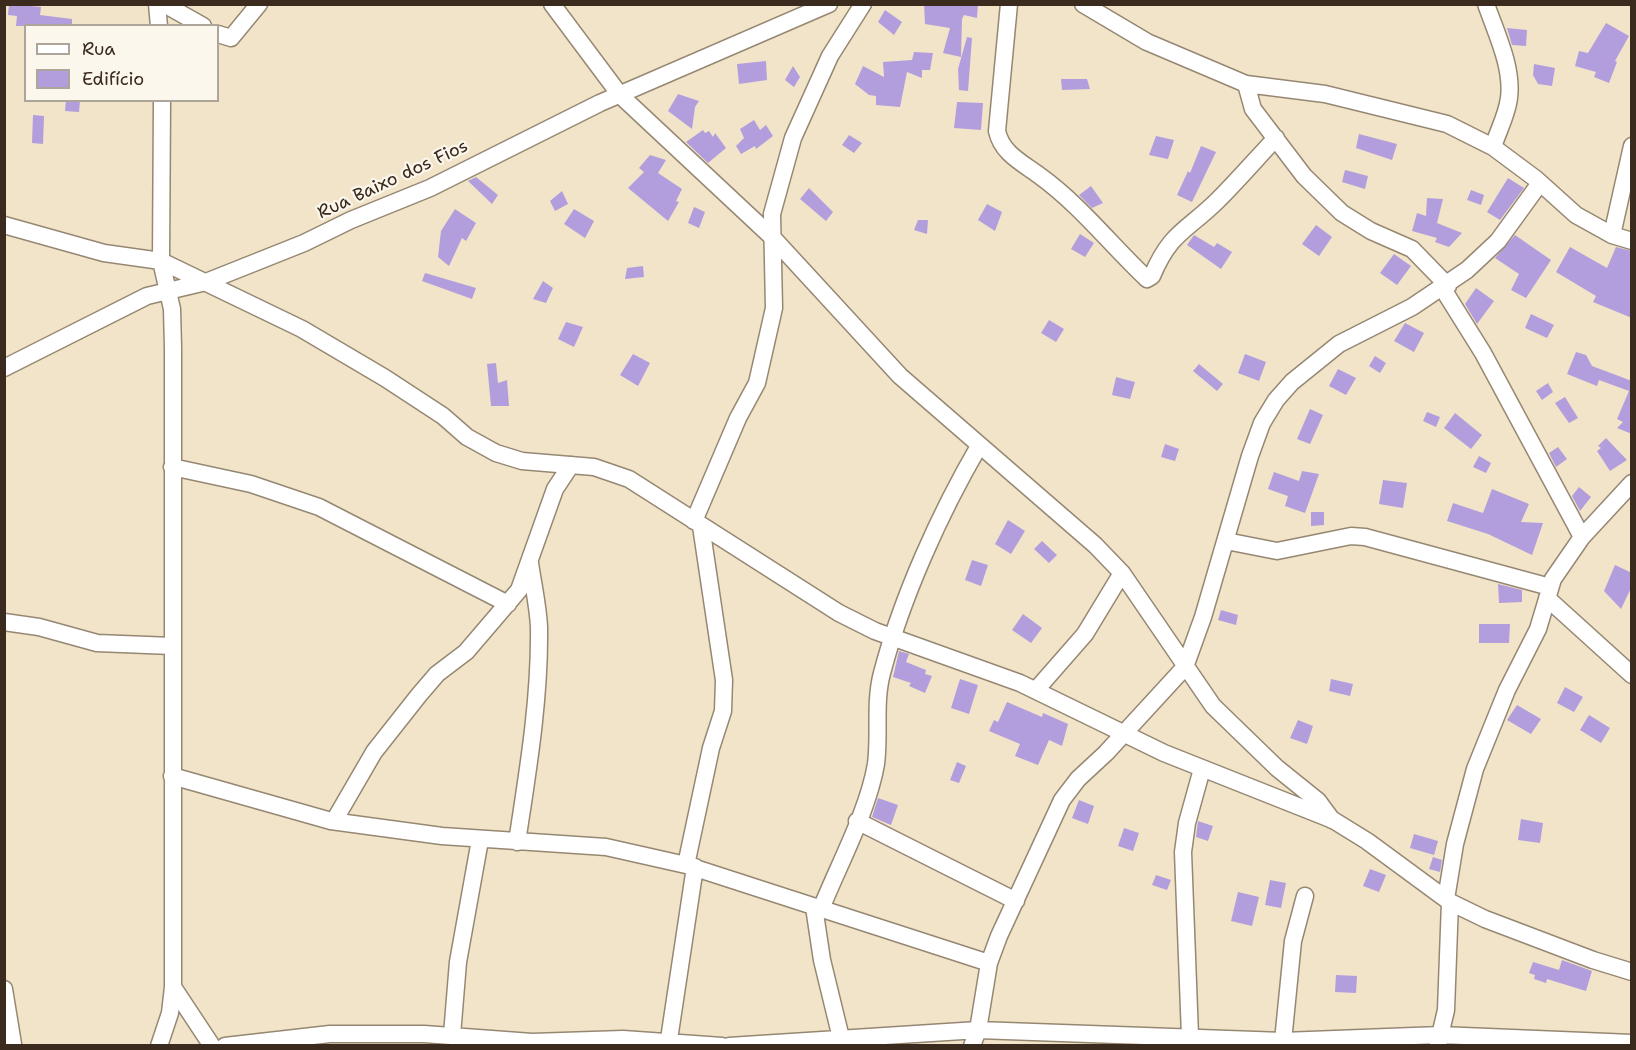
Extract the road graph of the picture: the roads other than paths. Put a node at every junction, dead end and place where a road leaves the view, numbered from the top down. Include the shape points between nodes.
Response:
1 (158, 4) edge
2 (164, 4) edge
3 (259, 4) edge
4 (829, 4) edge
5 (863, 4) edge
6 (1008, 4) edge
7 (1083, 4) edge
8 (1486, 4) edge
9 (560, 9) edge
10 (159, 24) edge
11 (199, 24) edge
12 (219, 34) edge
13 (1246, 84) junction
14 (620, 96) junction
15 (162, 102) edge
16 (1276, 138) junction
17 (1632, 146) edge
18 (1493, 147) junction
19 (1540, 183) junction
20 (4, 225) edge
21 (1612, 235) junction
22 (773, 238) junction
23 (1632, 241) edge
24 (161, 261) junction
25 (206, 282) junction
26 (1446, 287) junction
27 (169, 291) junction
28 (4, 368) edge
29 (979, 446) junction
30 (571, 465) junction
31 (172, 467) junction
32 (1632, 483) edge
33 (698, 524) junction
34 (1582, 537) junction
35 (1226, 541) junction
36 (530, 561) junction
37 (1122, 573) junction
38 (1549, 592) junction
39 (508, 604) junction
40 (4, 622) edge
41 (893, 637) junction
42 (172, 646) junction
43 (1185, 666) junction
44 (1632, 675) edge
45 (1036, 690) junction
46 (1123, 734) junction
47 (1202, 769) junction
48 (172, 776) junction
49 (1333, 820) junction
50 (334, 821) junction
51 (857, 821) junction
52 (480, 840) junction
53 (517, 842) junction
54 (690, 866) junction
55 (1305, 896) dead end
56 (1016, 901) junction
57 (1448, 901) junction
58 (817, 908) junction
59 (989, 963) junction
60 (1632, 972) edge
61 (173, 987) junction
62 (4, 989) edge
63 (452, 1035) junction
64 (1190, 1036) junction
65 (841, 1038) junction
66 (975, 1038) edge
67 (1439, 1040) edge
68 (1283, 1041) junction
69 (1632, 1042) edge
70 (16, 1044) edge
71 (669, 1044) edge
72 (159, 1046) edge
73 (212, 1046) edge
74 (225, 1046) edge
75 (722, 1046) edge
76 (729, 1046) edge

1 - 10 street
2 - 11 street
3 - 12 street via 231,38
4 - 14 street, Rua Baixo dos Fios
5 - 22 street via 804,109 777,193 772,214
6 - 16 street via 999,141 1103,233 1147,279 1175,235 1217,201
7 - 13 street via 1168,52
8 - 18 street via 1510,86
9 - 14 street
13 - 16 street via 1253,109
13 - 18 street via 1325,94 1389,109 1447,124
14 - 22 street
14 - 25 street, Rua Baixo dos Fios via 547,128 430,188
15 - 24 street
16 - 26 street via 1304,176 1341,213 1412,249
17 - 21 street
18 - 19 street
19 - 21 street via 1576,215
19 - 26 street via 1498,241
20 - 24 street via 105,253
21 - 23 street
22 - 29 street via 900,376
22 - 33 street via 774,308 757,383 738,417
24 - 25 street
24 - 27 street
25 - 27 street, Rua Baixo dos Fios
25 - 30 street via 313,335 496,453 522,461
26 - 34 street
26 - 35 street via 1339,344 1284,391 1259,432
27 - 28 street, Rua Baixo dos Fios via 125,306
27 - 31 street via 173,348
29 - 37 street via 1095,545
29 - 41 street via 928,546
30 - 33 street via 594,467 629,479
30 - 36 street via 555,489
31 - 39 street via 251,484 319,507
31 - 42 street
32 - 34 street
33 - 41 street via 839,613
33 - 54 street via 723,680 723,711 711,748
34 - 38 street via 1565,558
35 - 38 street via 1277,551 1351,536 1365,537
35 - 43 street
36 - 39 street via 519,590
36 - 53 street via 539,624 538,677
37 - 43 street
37 - 45 street via 1085,634
38 - 44 street
38 - 57 street via 1538,629 1507,690 1475,769 1455,844
39 - 50 street via 466,652 419,694 374,752
40 - 42 street via 97,643
41 - 45 street
41 - 51 street via 876,702 876,765
42 - 48 street
43 - 46 street
43 - 49 street via 1213,706 1277,768 1318,801
45 - 46 street
46 - 47 street
46 - 56 street via 1062,800
47 - 49 street
47 - 64 street via 1183,852
48 - 50 street
48 - 61 street
49 - 57 street
50 - 52 street
51 - 56 street
51 - 58 street
52 - 53 street
52 - 63 street via 458,962
53 - 54 street via 606,847
54 - 58 street
54 - 71 street
55 - 68 street via 1293,941
56 - 59 street
57 - 60 street via 1485,919
57 - 67 street via 1446,1010
58 - 59 street
58 - 65 street via 822,960
59 - 66 street
61 - 72 street via 170,1013
61 - 73 street
62 - 70 street
63 - 71 street via 532,1042 623,1039
63 - 74 street via 330,1034
64 - 66 street
64 - 68 street
65 - 66 street
65 - 76 street
67 - 68 street
67 - 69 street
71 - 75 street

